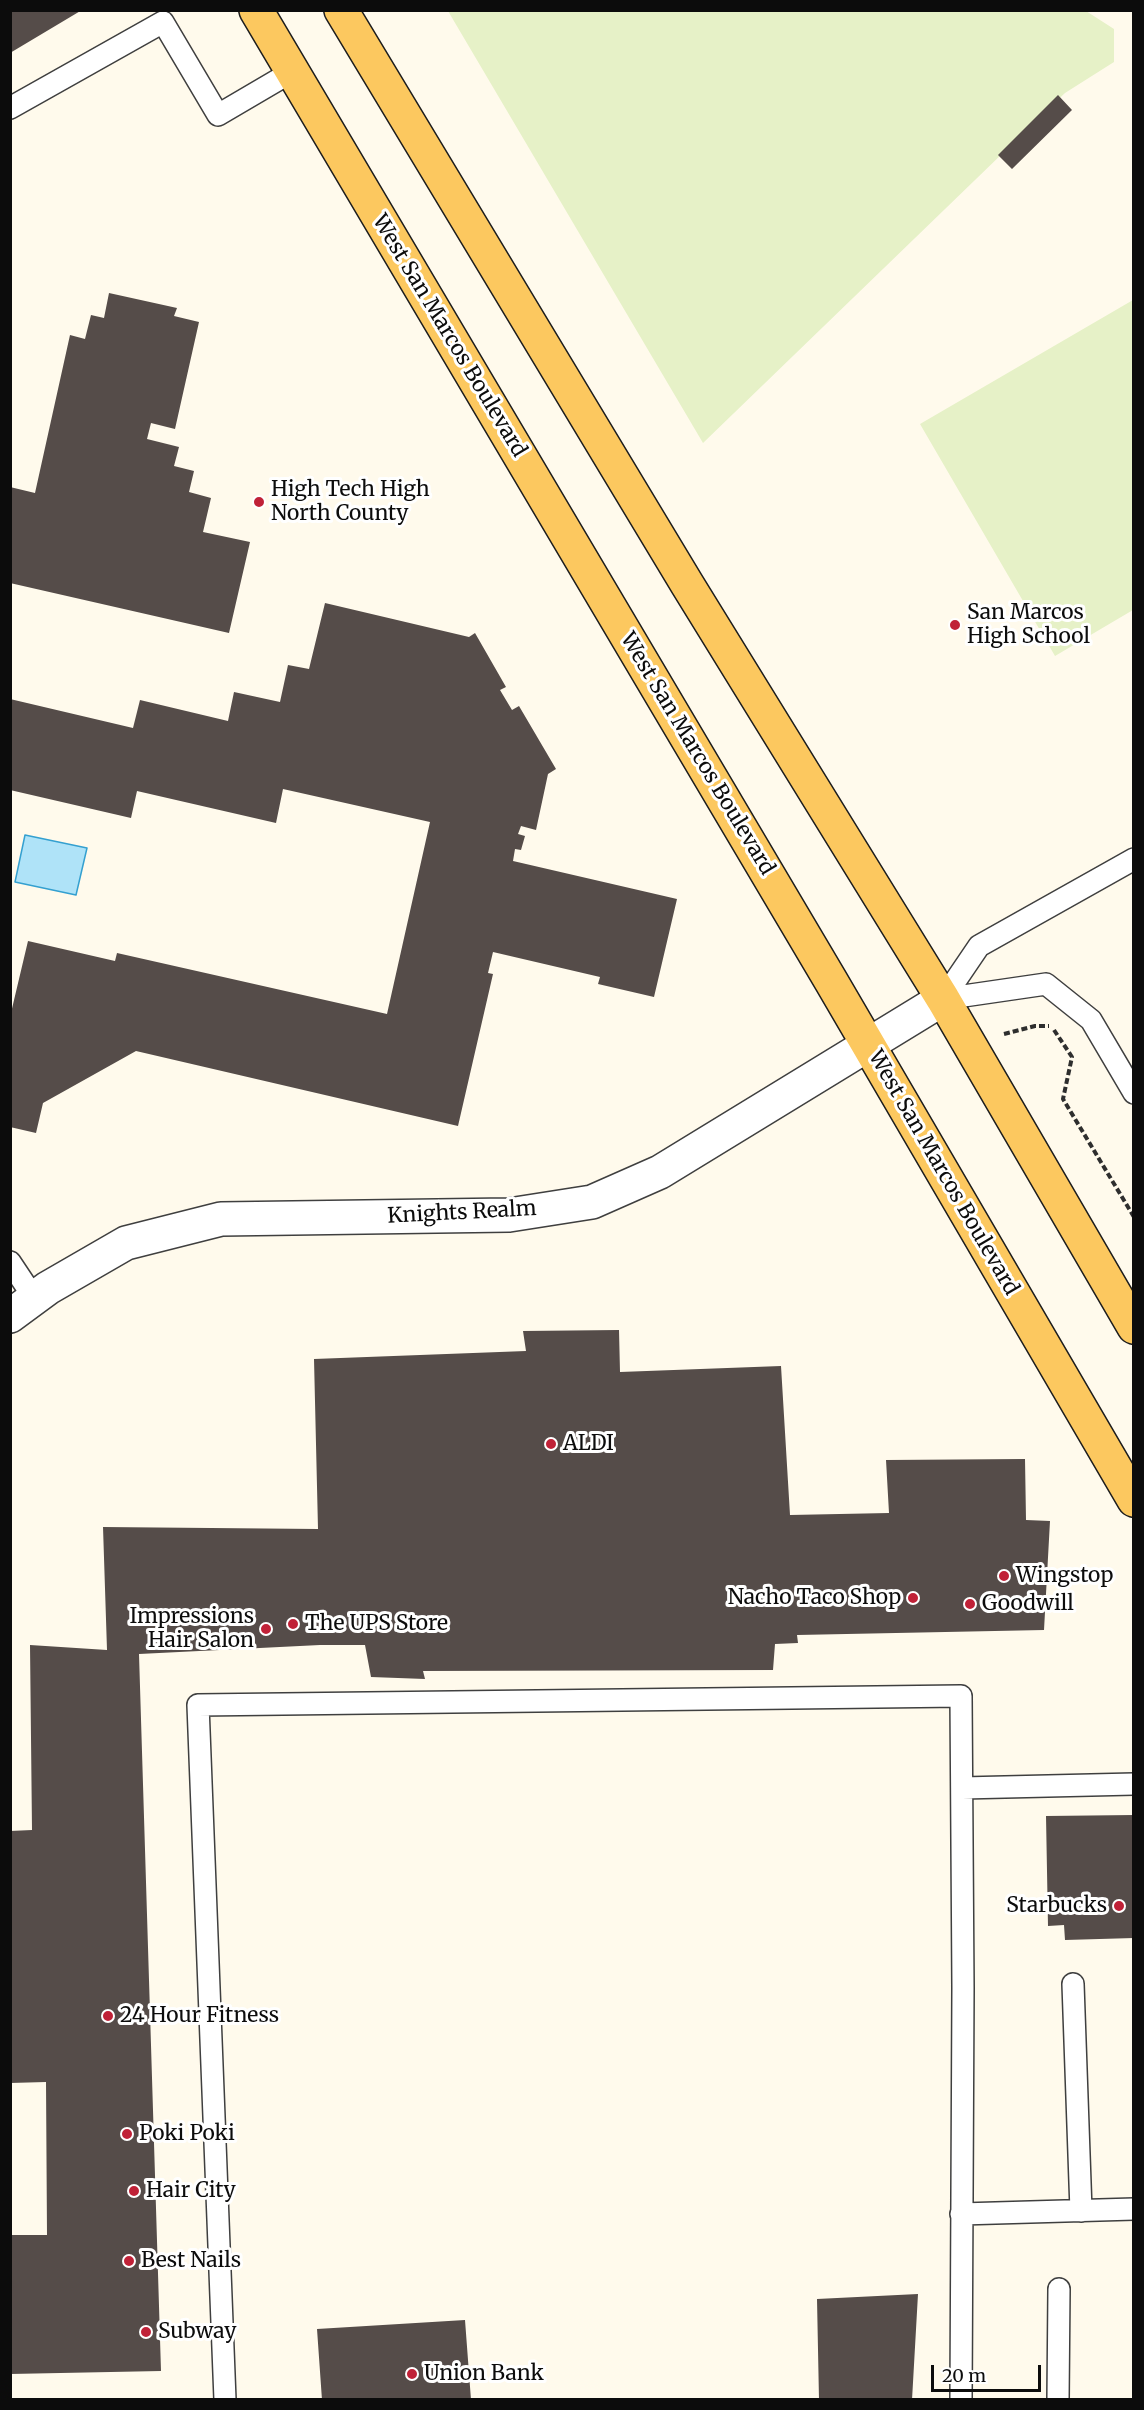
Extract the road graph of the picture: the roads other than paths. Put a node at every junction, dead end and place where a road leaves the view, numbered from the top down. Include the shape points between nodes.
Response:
1 (256, 10) edge
2 (341, 10) edge
3 (292, 71) junction
4 (10, 108) edge
5 (1134, 859) edge
6 (943, 999) junction
7 (868, 1044) junction
8 (1134, 1093) edge
9 (10, 1262) edge
10 (31, 1301) edge
11 (1134, 1327) edge
12 (1134, 1500) edge
13 (1134, 1784) edge
14 (962, 1788) junction
15 (1072, 1984) dead end
16 (1134, 2209) edge
17 (1081, 2211) junction
18 (961, 2214) junction
19 (1059, 2289) dead end
20 (225, 2400) edge
21 (961, 2400) edge
22 (1058, 2400) edge

1 - 3 main road, West San Marcos Boulevard
2 - 6 main road via 693,595
3 - 4 lane via 218,114 163,22
3 - 7 main road, West San Marcos Boulevard
5 - 6 lane via 979,946
6 - 7 street, Knights Realm
6 - 8 lane via 1046,984 1091,1020
6 - 11 main road
7 - 10 street, Knights Realm via 660,1172 592,1202 509,1215 221,1220 126,1243
7 - 12 main road, West San Marcos Boulevard
9 - 10 lane
13 - 14 lane
14 - 18 lane
14 - 20 lane via 961,1696 198,1706
15 - 17 lane
16 - 17 lane
17 - 18 lane
18 - 21 lane
19 - 22 lane

